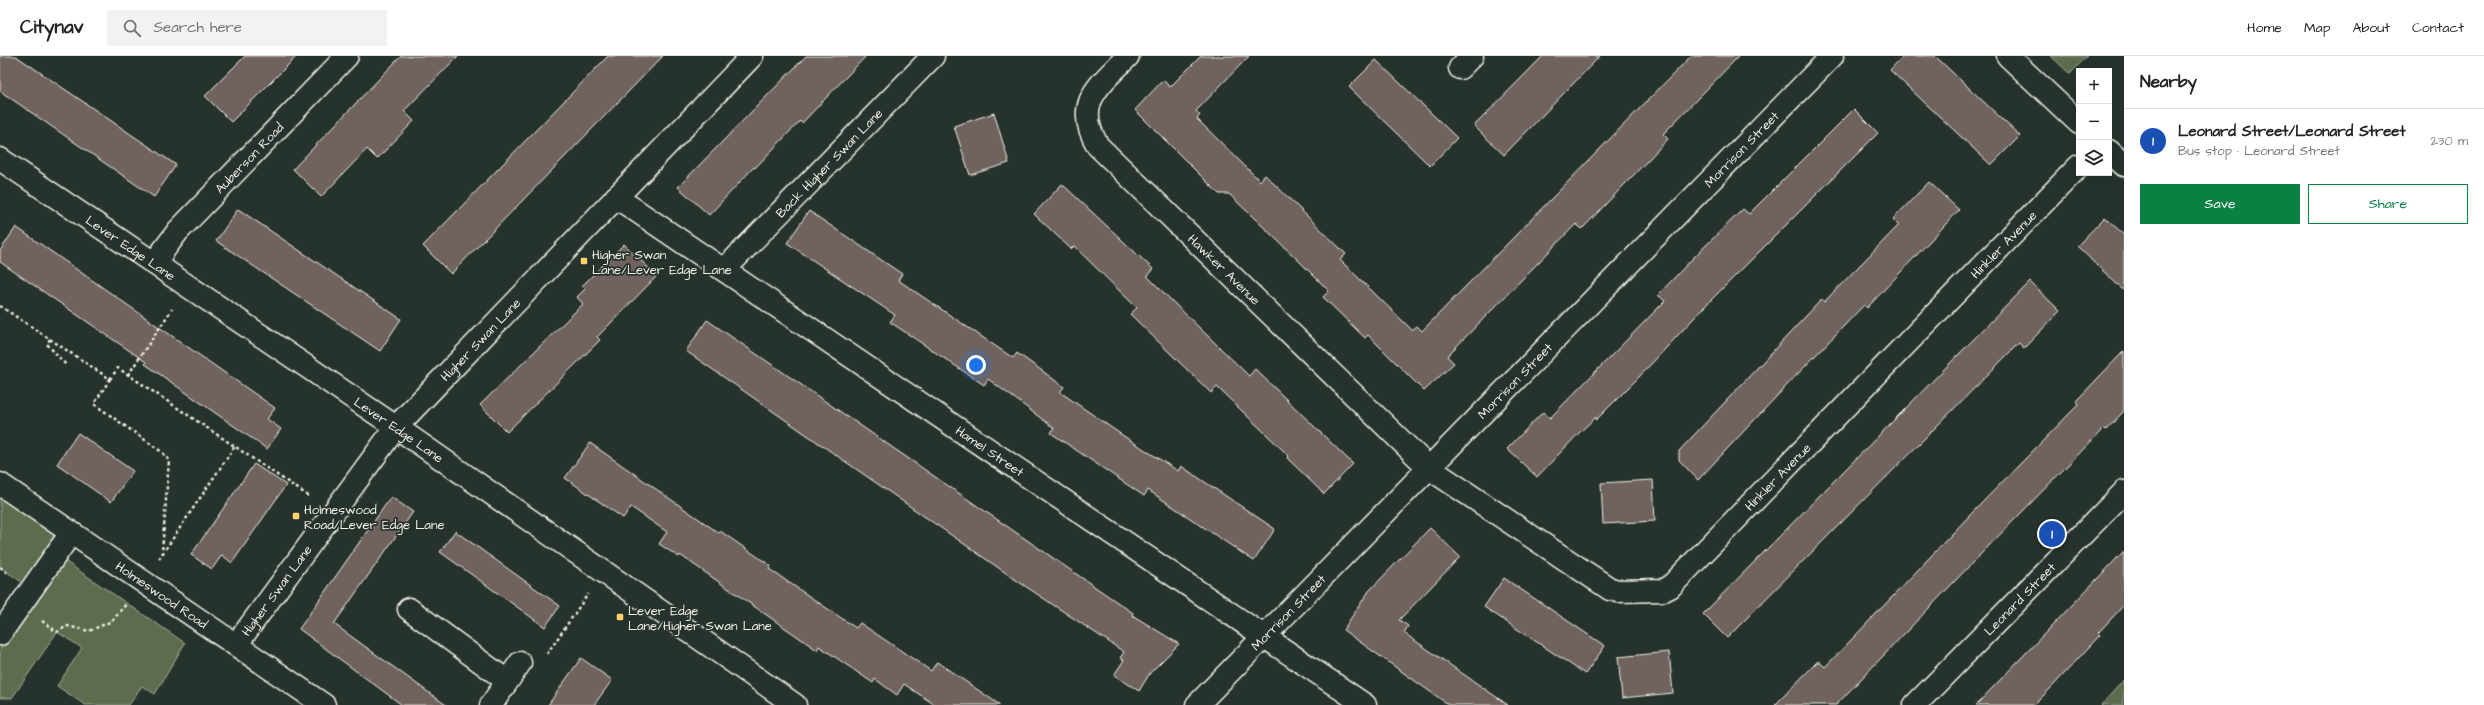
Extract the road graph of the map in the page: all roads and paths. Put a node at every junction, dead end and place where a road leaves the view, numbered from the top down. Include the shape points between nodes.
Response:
1 (347, 56) edge
2 (752, 56) edge
3 (933, 56) edge
4 (1128, 56) edge
5 (1832, 56) edge
6 (2008, 56) edge
7 (2076, 119) edge
8 (2112, 154) edge
9 (0, 159) edge
10 (2124, 165) edge
11 (2076, 169) edge
12 (616, 196) junction
13 (154, 263) junction
14 (724, 270) junction
15 (188, 286) junction
16 (0, 306) edge
17 (50, 339) junction
18 (67, 366) dead end
19 (128, 375) junction
20 (110, 379) junction
21 (396, 427) junction
22 (235, 446) junction
23 (1429, 468) junction
24 (0, 484) edge
25 (2124, 492) edge
26 (334, 512) junction
27 (71, 533) junction
28 (162, 554) junction
29 (603, 571) junction
30 (143, 582) junction
31 (20, 605) junction
32 (409, 609) dead end
33 (0, 634) edge
34 (1264, 636) junction
35 (236, 645) junction
36 (520, 663) joint
37 (507, 681) junction
38 (324, 705) edge
39 (491, 705) edge
40 (795, 705) edge
41 (1197, 705) edge
42 (1365, 705) edge
43 (1915, 705) edge

1 - 13 street, Auberson Road via 178,231
2 - 12 street, Higher Swan Lane
3 - 14 street, Back Higher Swan Lane
4 - 23 street, Hawker Avenue via 1094,92 1088,106 1091,134 1098,146
5 - 23 street, Morrison Street
6 - 7 street
8 - 10 street
9 - 13 street, Lever Edge Lane
11 - 23 street, Hinkler Avenue via 1670,587 1664,590 1610,589
12 - 14 street, Hamel Street
12 - 21 street, Higher Swan Lane
13 - 15 street, Lever Edge Lane
14 - 34 street, Hamel Street
15 - 19 path
15 - 21 street, Lever Edge Lane
16 - 17 path
17 - 18 path via 47,344
17 - 20 path
19 - 20 path via 118,368
19 - 22 path
20 - 28 path via 94,404 162,452 169,460
21 - 26 street, Higher Swan Lane
21 - 29 street, Lever Edge Lane
22 - 26 path
22 - 28 path
23 - 34 street, Morrison Street
24 - 27 street, Holmeswood Road
25 - 43 street, Leonard Street
26 - 35 street, Higher Swan Lane
27 - 30 street, Holmeswood Road
27 - 31 street
28 - 30 path
29 - 36 path via 546,655
29 - 40 street, Lever Edge Lane
30 - 31 path via 112,621 89,631 67,626 57,632
30 - 35 street, Holmeswood Road
31 - 33 street
32 - 37 street
34 - 41 street, Morrison Street
34 - 42 street, Hamel Street
35 - 38 street, Holmeswood Road
36 - 37 street
37 - 39 street

